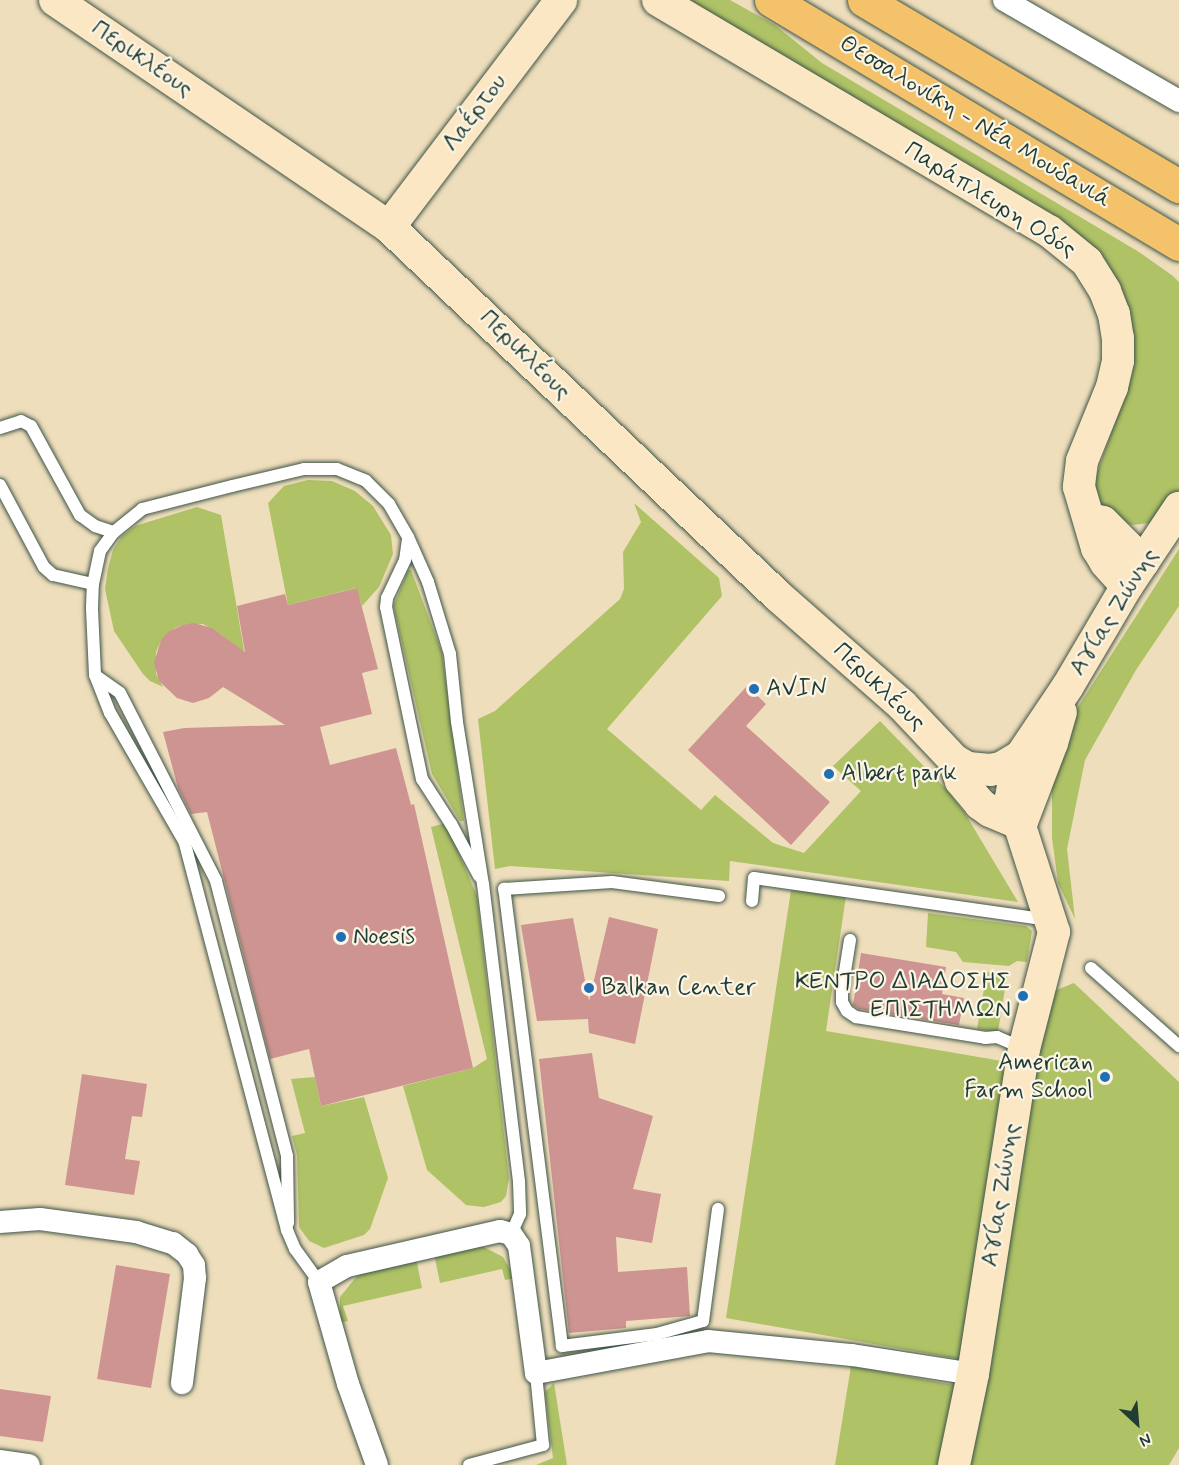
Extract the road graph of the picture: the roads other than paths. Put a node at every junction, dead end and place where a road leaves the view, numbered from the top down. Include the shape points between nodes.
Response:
1 (55, 0) edge
2 (561, 0) edge
3 (658, 0) edge
4 (771, 0) edge
5 (864, 0) edge
6 (1004, 0) edge
7 (1179, 101) edge
8 (1179, 186) edge
9 (389, 227) junction
10 (1173, 244) edge
11 (0, 428) edge
12 (0, 485) edge
13 (1176, 513) edge
14 (1089, 519) junction
15 (114, 532) junction
16 (408, 537) junction
17 (1120, 538) junction
18 (1135, 574) junction
19 (93, 584) junction
20 (95, 675) junction
21 (1068, 686) junction
22 (1021, 756) junction
23 (961, 764) junction
24 (1021, 824) junction
25 (483, 884) junction
26 (719, 896) dead end
27 (752, 901) dead end
28 (1050, 920) junction
29 (850, 940) dead end
30 (1091, 968) dead end
31 (1179, 1046) edge
32 (1024, 1048) junction
33 (718, 1209) dead end
34 (0, 1222) edge
35 (287, 1230) junction
36 (511, 1234) junction
37 (319, 1282) junction
38 (536, 1373) junction
39 (973, 1374) junction
40 (182, 1383) dead end
41 (0, 1461) edge
42 (29, 1465) edge
43 (376, 1465) edge
44 (469, 1465) edge
45 (954, 1465) edge

1 - 9 street, Περικλέους
2 - 9 street, Λαέρτου
3 - 14 street, Παράπλευρη Οδός via 1049,231 1087,262 1110,302 1118,338 1112,387 1078,479
4 - 10 highway, Θεσσαλονίκη - Νέα Μουδανιά
5 - 8 highway
6 - 7 street
9 - 23 street, Περικλέους
11 - 15 lane via 21,421 31,426 80,514 95,526
12 - 19 lane via 44,567 52,575
13 - 17 street via 1147,532
13 - 18 street, Αγίας Ζώνης
14 - 17 street via 1103,522
14 - 18 street, Παράπλευρη Οδός via 1106,563
15 - 16 lane via 142,509 304,469 337,469 366,481 389,504
15 - 19 lane via 100,551
16 - 25 lane via 428,582 450,654
16 - 25 lane via 405,560 386,608 422,779
17 - 18 street
18 - 21 street, Αγίας Ζώνης
19 - 20 lane
20 - 35 lane via 110,713 184,840
20 - 35 lane via 120,693 216,881 287,1156
21 - 22 street
21 - 24 street via 1052,743
22 - 23 street via 1001,768 982,770
22 - 24 street, Αγίας Ζώνης via 1011,798
23 - 24 street, Περικλέους
24 - 28 street, Αγίας Ζώνης
25 - 36 lane via 519,1182 520,1214
26 - 33 lane via 612,882 504,889 562,1346 657,1334 703,1321
27 - 28 lane via 754,878
28 - 32 street, Αγίας Ζώνης via 1054,932
29 - 32 lane via 842,1002 856,1017 997,1037
30 - 31 lane
32 - 39 street, Αγίας Ζώνης
34 - 40 street via 40,1219 136,1232 173,1243 187,1254 194,1265 195,1278
35 - 37 lane via 295,1249
36 - 37 street via 500,1231 347,1266
36 - 38 street via 519,1246
37 - 43 street
38 - 39 street via 708,1341 852,1355
38 - 44 lane via 543,1445
39 - 45 street, Αγίας Ζώνης
41 - 42 street

